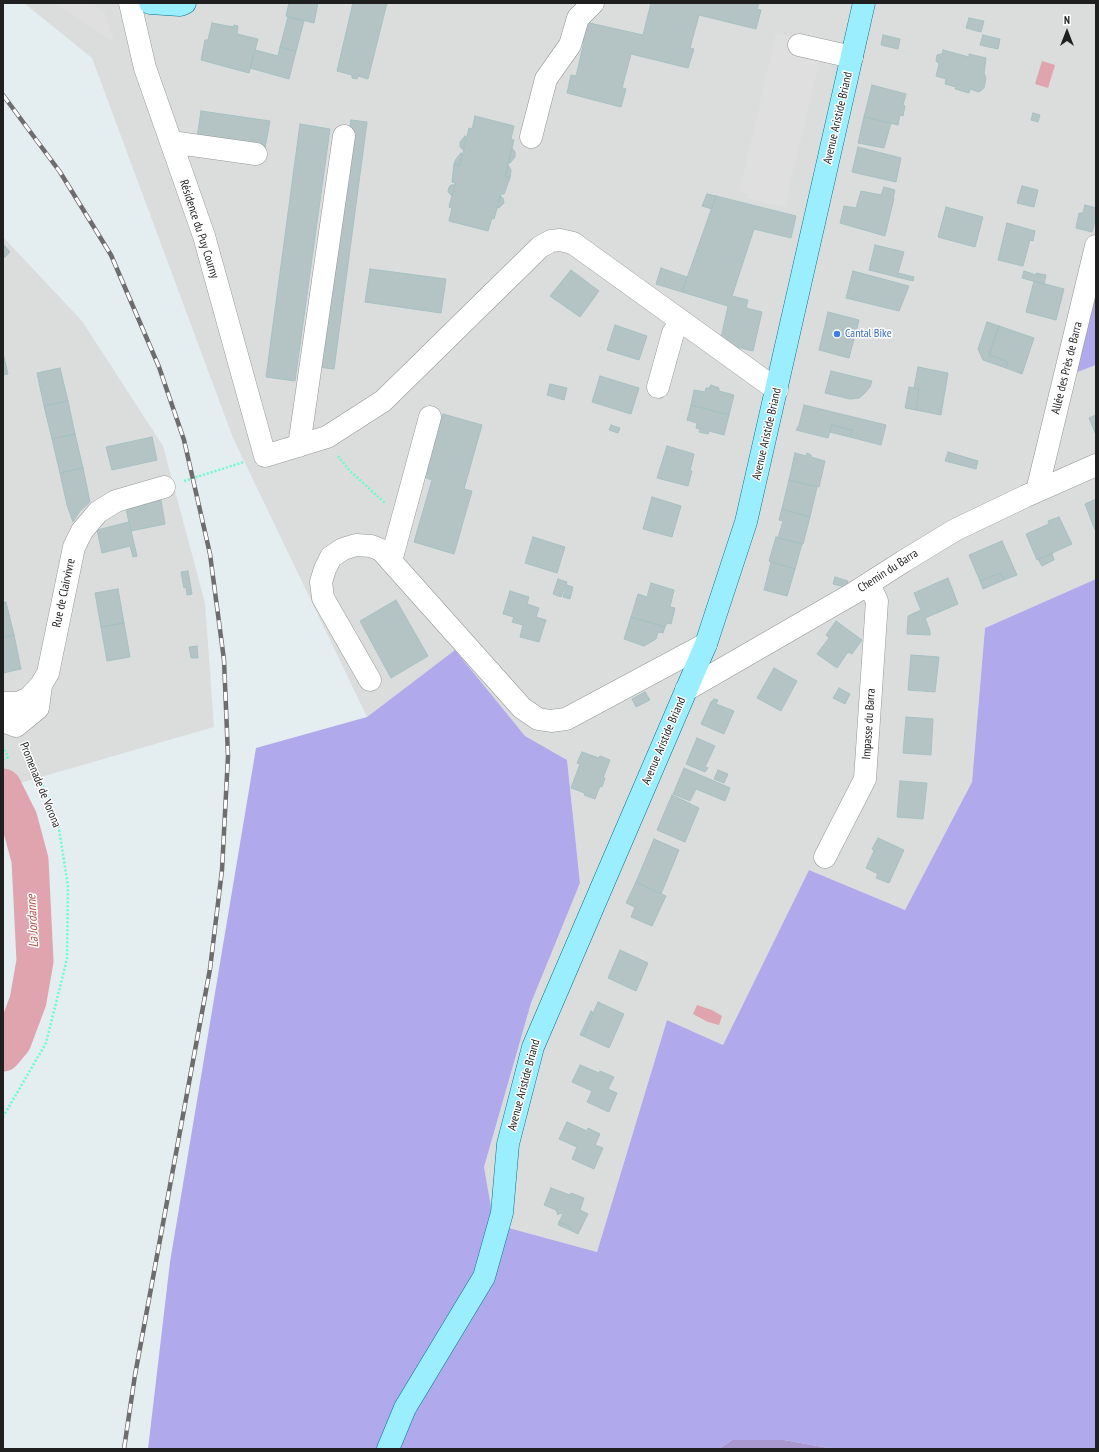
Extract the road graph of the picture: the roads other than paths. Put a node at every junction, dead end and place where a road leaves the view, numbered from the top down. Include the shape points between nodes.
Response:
1 (130, 3) edge
2 (150, 3) edge
3 (186, 3) edge
4 (593, 3) edge
5 (864, 3) edge
6 (798, 45) dead end
7 (852, 57) junction
8 (344, 136) dead end
9 (531, 137) dead end
10 (171, 142) junction
11 (256, 154) dead end
12 (1096, 246) edge
13 (682, 322) junction
14 (658, 387) dead end
15 (777, 390) junction
16 (430, 417) dead end
17 (299, 446) junction
18 (1096, 465) edge
19 (164, 487) road end
20 (1037, 491) junction
21 (391, 561) junction
22 (869, 585) junction
23 (706, 644) junction
24 (370, 680) dead end
25 (42, 685) junction
26 (686, 690) junction
27 (3, 703) edge
28 (10, 724) edge
29 (826, 857) dead end
30 (388, 1449) edge

1 - 10 street, Résidence du Puy Courny via 145,68
2 - 3 main road
4 - 9 street via 578,18 570,45 546,79
5 - 7 main road, Avenue Aristide Briand
6 - 7 street
7 - 15 main road, Avenue Aristide Briand
8 - 17 street
10 - 11 street
10 - 17 street, Résidence du Puy Courny via 204,236 265,456
12 - 20 street, Allée des Près de Barra
13 - 14 street via 673,333
13 - 15 street
13 - 17 street via 573,243 551,241 540,247 383,401 324,438
15 - 23 main road, Avenue Aristide Briand via 746,522
16 - 21 street
18 - 20 street, Chemin du Barra
19 - 25 street, Rue de Clairvivre via 116,501 98,512 82,531 74,547 48,673
20 - 22 street, Chemin du Barra via 955,530
21 - 23 street via 522,708 538,719 566,719
21 - 24 street via 381,550 356,545 343,549 332,557 321,582 323,598
22 - 26 street, Chemin du Barra
22 - 29 street, Impasse du Barra via 877,601 865,779
23 - 26 main road, Avenue Aristide Briand
25 - 27 street via 30,698 18,703
25 - 28 street, Rue de Clairvivre via 38,708
26 - 30 main road, Avenue Aristide Briand via 533,1047 508,1144 502,1213 484,1277 405,1408

